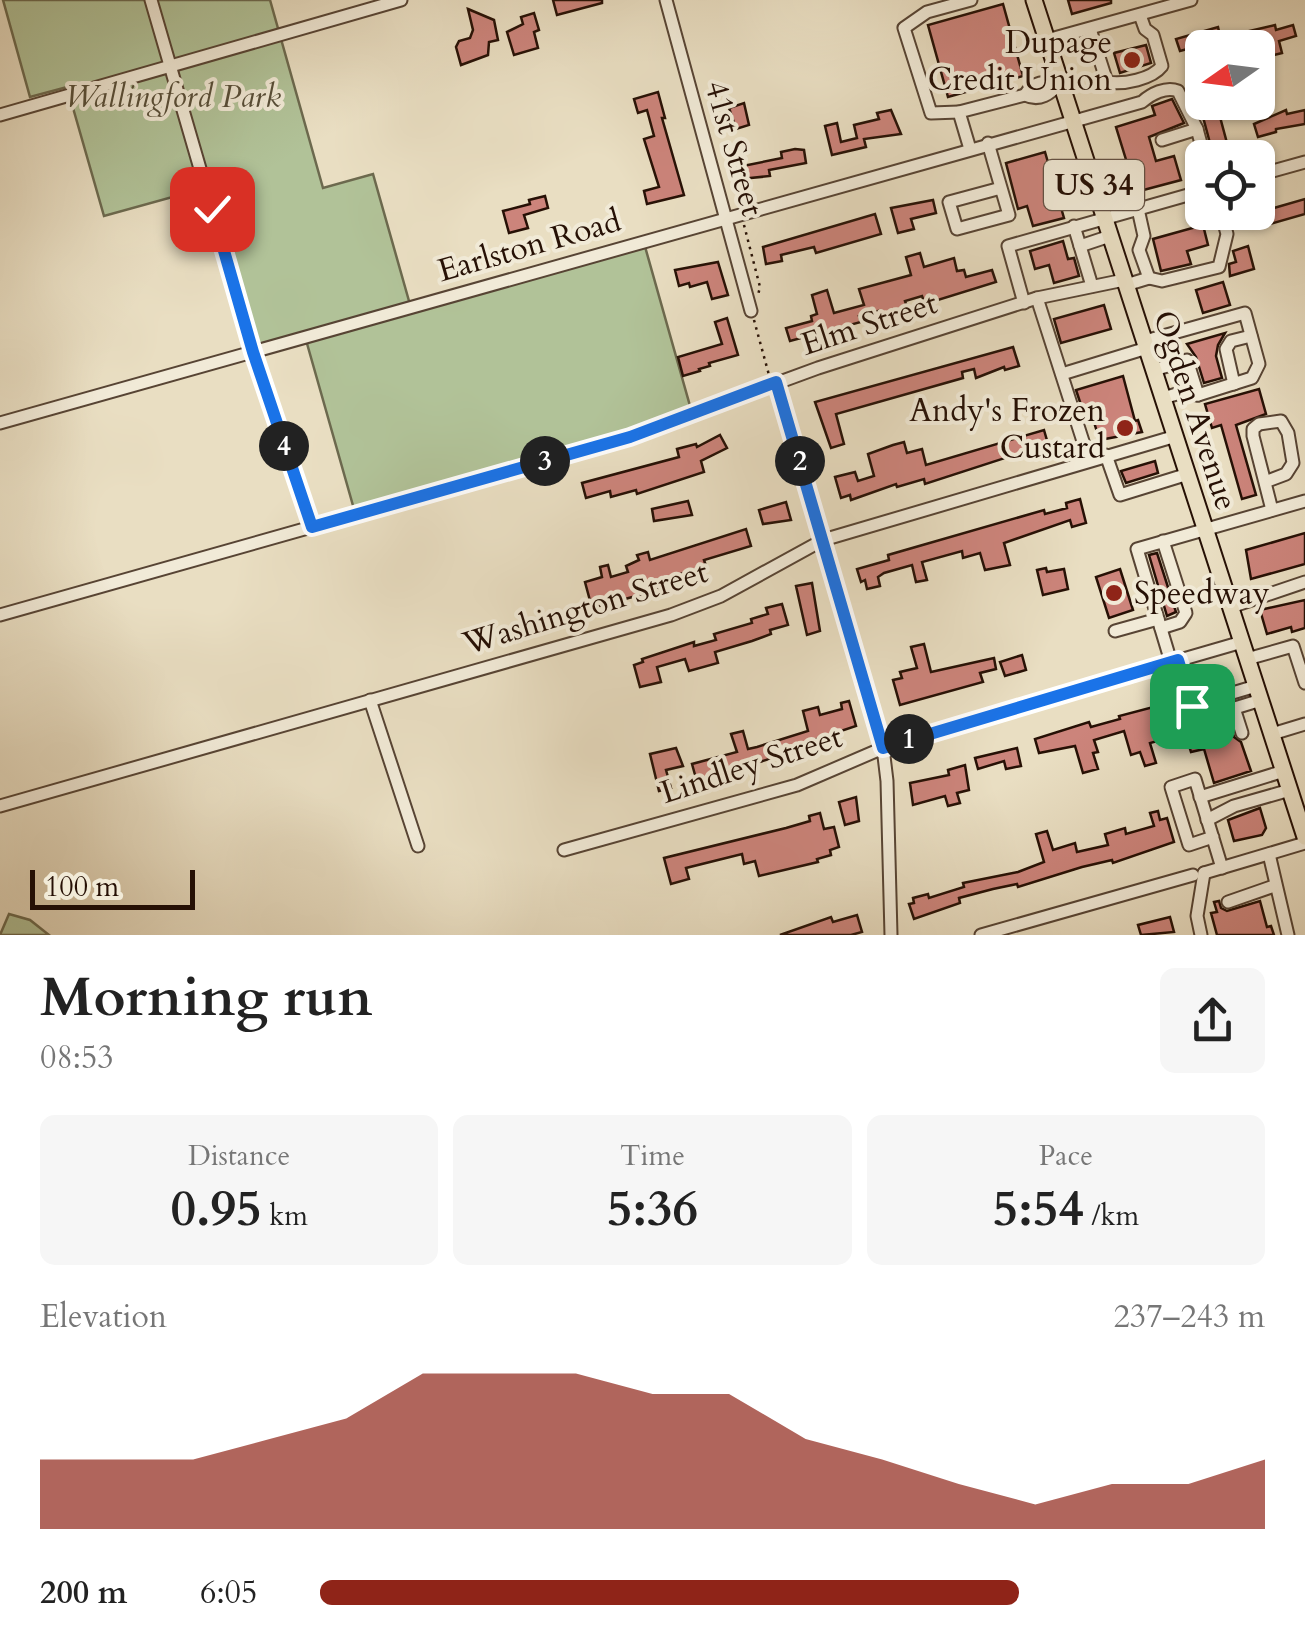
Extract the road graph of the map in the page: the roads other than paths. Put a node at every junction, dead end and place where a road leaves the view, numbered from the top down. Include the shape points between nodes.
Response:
1 (152, 0) edge
2 (401, 0) edge
3 (666, 0) edge
4 (971, 0) edge
5 (1034, 0) edge
6 (1191, 0) edge
7 (1140, 15) junction
8 (1090, 29) junction
9 (1047, 40) junction
10 (170, 66) junction
11 (1060, 83) junction
12 (960, 112) junction
13 (0, 114) edge
14 (1073, 121) junction
15 (1197, 129) junction
16 (1162, 140) dead end
17 (1200, 140) edge
18 (988, 144) junction
19 (970, 149) junction
20 (1305, 162) edge
21 (1275, 170) edge
22 (1001, 188) junction
23 (1185, 196) edge
24 (1138, 209) junction
25 (727, 218) junction
26 (1104, 218) junction
27 (1074, 226) junction
28 (1225, 230) edge
29 (1110, 236) junction
30 (1080, 246) junction
31 (1150, 278) junction
32 (1125, 283) junction
33 (1092, 286) junction
34 (1038, 298) junction
35 (1024, 303) junction
36 (751, 311) dead end
37 (1251, 336) junction
38 (1146, 344) junction
39 (253, 352) junction
40 (1154, 370) junction
41 (1062, 374) junction
42 (776, 382) junction
43 (1234, 384) junction
44 (1198, 395) junction
45 (1163, 398) junction
46 (0, 423) edge
47 (1176, 436) junction
48 (1106, 454) junction
49 (1089, 460) junction
50 (1188, 474) junction
51 (1265, 482) junction
52 (1305, 501) edge
53 (1272, 510) junction
54 (312, 527) junction
55 (1206, 529) junction
56 (823, 540) junction
57 (1164, 541) junction
58 (1305, 582) edge
59 (1230, 607) junction
60 (0, 615) edge
61 (1160, 624) junction
62 (1116, 632) dead end
63 (1299, 645) edge
64 (1244, 651) junction
65 (1174, 661) junction
66 (1305, 684) edge
67 (1258, 693) junction
68 (370, 700) junction
69 (1192, 706) junction
70 (1234, 708) junction
71 (1305, 724) edge
72 (1242, 733) dead end
73 (1272, 734) junction
74 (883, 748) junction
75 (1292, 782) edge
76 (1200, 797) junction
77 (0, 806) edge
78 (1302, 819) edge
79 (1207, 820) junction
80 (1213, 838) junction
81 (1305, 840) edge
82 (418, 846) dead end
83 (564, 850) dead end
84 (1266, 855) junction
85 (1222, 868) junction
86 (1198, 874) junction
87 (1274, 884) junction
88 (1197, 916) junction
89 (891, 935) edge
90 (981, 935) edge
91 (1201, 935) edge
92 (1288, 935) edge

1 - 10 street
2 - 10 street
3 - 25 street, 41st Street
4 - 12 street via 927,12 904,28 931,113
5 - 9 main road, Ogden Avenue / US 34
6 - 7 street
7 - 8 street
7 - 8 street via 1160,51 1156,74 1107,82
8 - 9 street
9 - 11 main road, Ogden Avenue / US 34
10 - 13 street
10 - 39 street
11 - 12 street via 1044,82 1024,95
11 - 14 main road, Ogden Avenue / US 34
12 - 19 street
14 - 15 street, Earlston Road via 1172,88
14 - 18 street, Earlston Road
14 - 26 main road, Ogden Avenue / US 34
15 - 16 street
15 - 17 street
18 - 19 street, Earlston Road
18 - 22 street
19 - 25 street, Earlston Road
20 - 21 street
22 - 22 street via 948,202 957,229 1009,215
23 - 24 street
24 - 26 street
24 - 31 street via 1144,236 1139,250
25 - 36 street, 41st Street
25 - 39 street, Earlston Road
26 - 27 street
26 - 29 main road, Ogden Avenue / US 34
27 - 30 street
27 - 35 street via 1008,246
28 - 31 street, Elm Street via 1218,267
29 - 30 street
29 - 32 main road, Ogden Avenue / US 34
30 - 33 street
31 - 32 street, Elm Street
32 - 33 street, Elm Street
32 - 38 main road, Ogden Avenue / US 34
33 - 34 street, Elm Street
34 - 35 street, Elm Street
34 - 41 street
35 - 42 street, Elm Street
37 - 38 street via 1245,313
37 - 43 street via 1257,372
37 - 43 street via 1226,349
38 - 40 main road, Ogden Avenue / US 34
38 - 41 street
39 - 46 street, Earlston Road
39 - 54 street
40 - 44 street via 1187,360
40 - 45 main road, Ogden Avenue / US 34
41 - 49 street
42 - 54 street, Elm Street via 630,437
42 - 56 street
43 - 44 street
44 - 45 street
45 - 47 main road, Ogden Avenue / US 34
47 - 48 street, Washington Street
47 - 50 main road, Ogden Avenue / US 34
48 - 49 street, Washington Street
48 - 50 street via 1120,495
49 - 56 street, Washington Street
50 - 55 main road, Ogden Avenue / US 34
51 - 51 street via 1253,429 1280,421 1293,463 1286,474
51 - 53 street
52 - 53 street
53 - 55 street
54 - 60 street, Elm Street
55 - 57 street
55 - 59 main road, Ogden Avenue / US 34
56 - 68 street, Washington Street via 686,611
56 - 74 street
57 - 61 street via 1186,612 1180,622
57 - 61 street via 1136,549
58 - 59 street
59 - 64 main road, Ogden Avenue / US 34
61 - 62 street
61 - 65 street
63 - 64 street, Lindley Street
63 - 66 street
64 - 65 street, Lindley Street
64 - 67 main road, Ogden Avenue / US 34
65 - 69 street
65 - 74 street, Lindley Street
67 - 69 street
67 - 70 street
67 - 73 main road, Ogden Avenue / US 34
68 - 77 street, Washington Street
68 - 82 street
69 - 70 street via 1200,719
70 - 72 street
71 - 73 street
73 - 75 main road, Ogden Avenue / US 34
74 - 83 street, Lindley Street via 797,784
74 - 89 street
75 - 76 street
75 - 78 main road, Ogden Avenue / US 34
75 - 79 street
76 - 79 street
76 - 80 street via 1195,780 1171,787 1189,845
78 - 81 main road, Ogden Avenue / US 34
79 - 80 street
80 - 85 street
81 - 84 street
84 - 85 street
84 - 87 street
85 - 86 street
86 - 88 street
86 - 90 street
87 - 88 street
87 - 92 street
88 - 91 street

